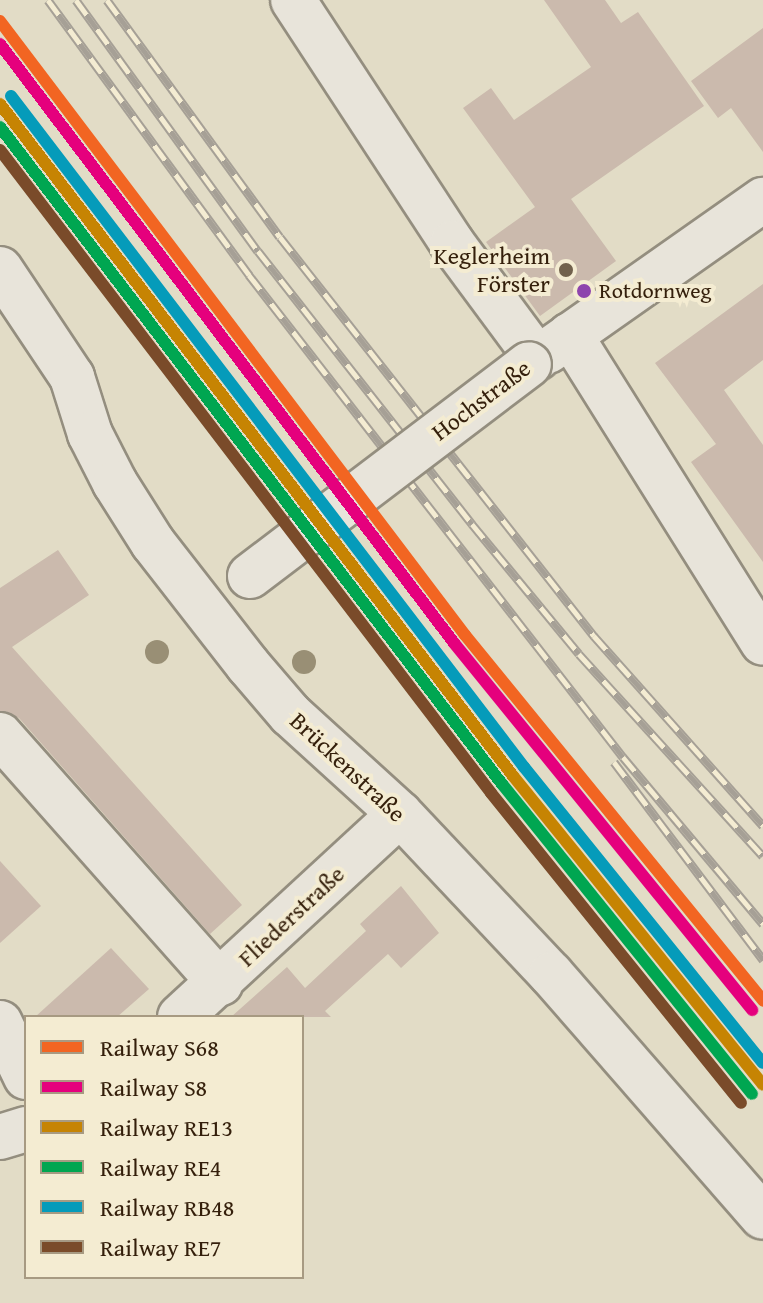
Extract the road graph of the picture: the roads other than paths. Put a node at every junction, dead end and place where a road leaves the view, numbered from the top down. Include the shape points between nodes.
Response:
1 (293, 0) edge
2 (763, 200) edge
3 (0, 269) edge
4 (545, 352) junction
5 (205, 610) junction
6 (763, 643) edge
7 (0, 735) edge
8 (400, 814) junction
9 (220, 983) junction
10 (182, 1015) edge
11 (0, 1023) edge
12 (24, 1073) edge
13 (24, 1130) edge
14 (0, 1137) edge
15 (763, 1217) edge

1 - 4 street via 452,243
2 - 4 street, Hochstraße
3 - 5 street, Brückenstraße via 72,377 90,434 115,483
4 - 5 street, Hochstraße, bridge
4 - 6 street
5 - 8 street, Brückenstraße via 290,714
7 - 9 street
8 - 9 street, Fliederstraße
8 - 15 street, Brückenstraße via 551,974
9 - 10 street, Fliederstraße
11 - 12 street
13 - 14 street

